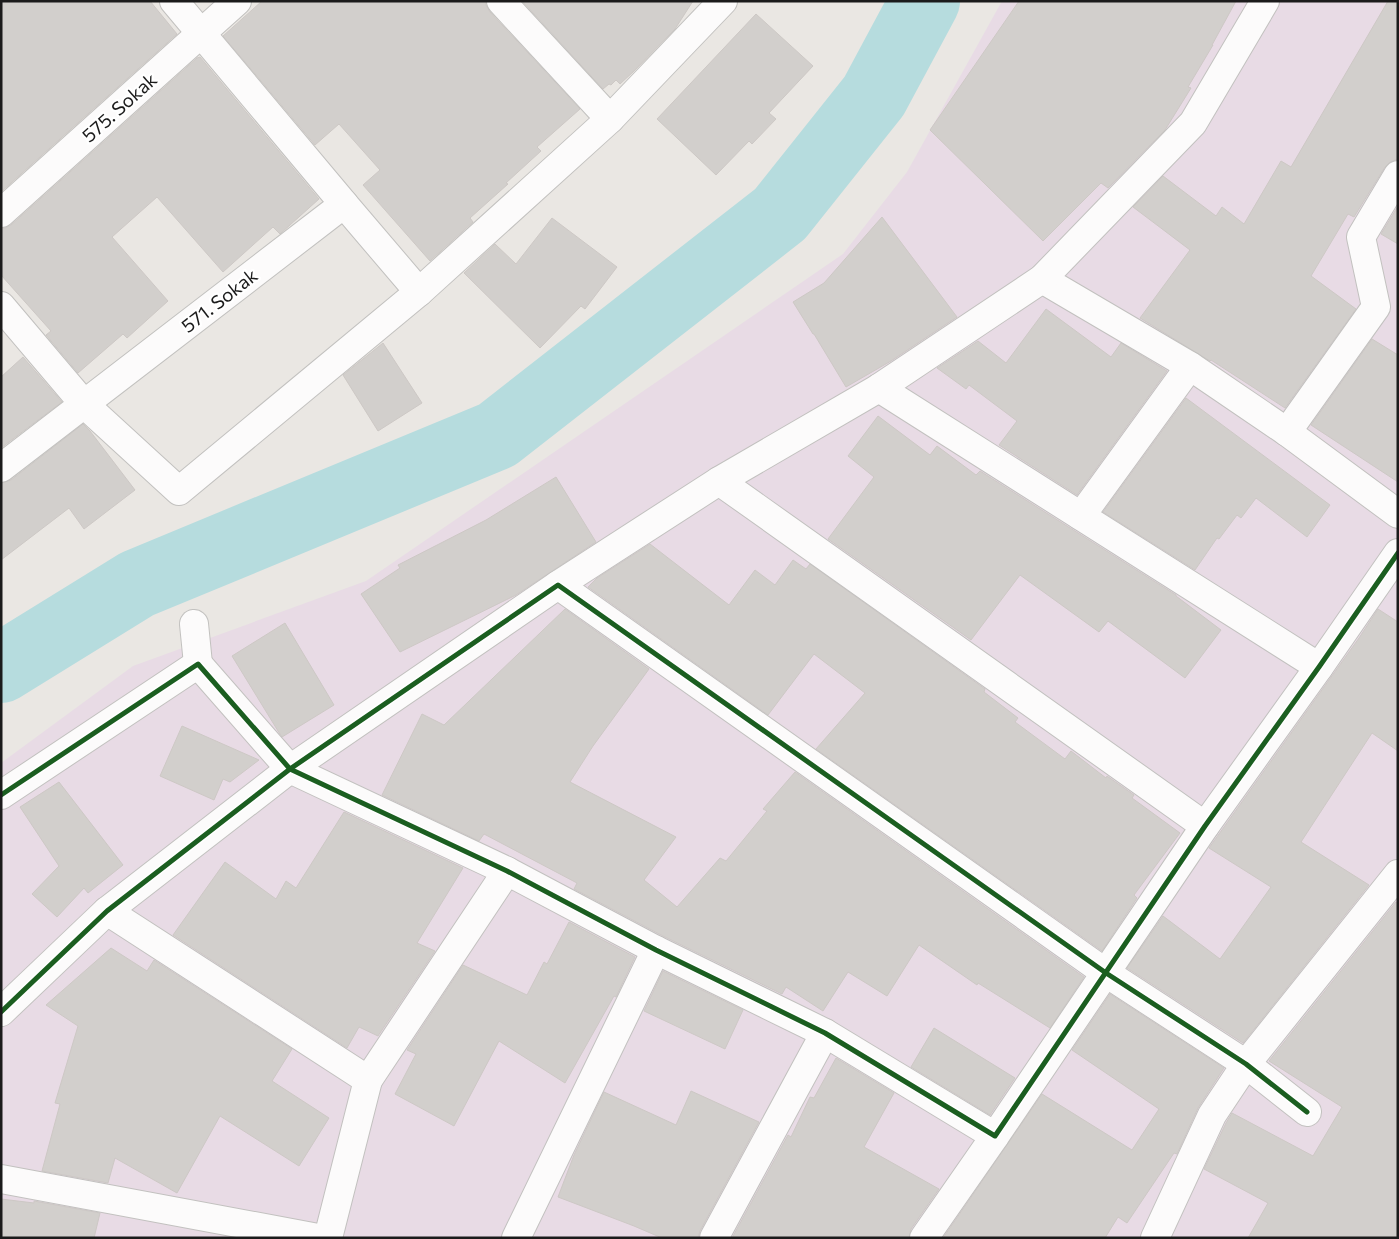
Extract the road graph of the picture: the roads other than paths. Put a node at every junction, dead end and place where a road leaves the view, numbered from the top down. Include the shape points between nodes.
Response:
1 (174, 1) edge
2 (237, 1) edge
3 (501, 1) edge
4 (723, 1) edge
5 (1265, 1) edge
6 (201, 32) junction
7 (610, 119) junction
8 (1398, 175) edge
9 (344, 204) junction
10 (1, 213) edge
11 (1042, 279) junction
12 (419, 292) junction
13 (1, 306) edge
14 (1190, 366) junction
15 (880, 388) junction
16 (84, 404) junction
17 (1287, 432) junction
18 (1, 468) edge
19 (719, 481) junction
20 (1398, 514) edge
21 (1081, 516) junction
22 (1398, 553) edge
23 (558, 585) junction
24 (194, 624) dead end
25 (198, 664) junction
26 (1319, 667) junction
27 (290, 769) junction
28 (1, 795) edge
29 (1205, 826) junction
30 (507, 871) junction
31 (1398, 874) edge
32 (107, 911) junction
33 (656, 950) junction
34 (1106, 973) junction
35 (1, 1012) edge
36 (824, 1033) junction
37 (1246, 1064) junction
38 (368, 1080) junction
39 (1307, 1112) dead end
40 (995, 1136) junction
41 (1, 1178) edge
42 (318, 1238) edge
43 (328, 1238) edge
44 (516, 1238) edge
45 (714, 1238) edge
46 (924, 1238) edge
47 (1155, 1238) edge

1 - 6 street
2 - 6 street, 575. Sokak
3 - 7 street
4 - 7 street
5 - 11 street via 1193,123
6 - 9 street
6 - 10 street, 575. Sokak
7 - 12 street
8 - 17 street via 1362,237 1376,307
9 - 12 street
9 - 16 street, 571. Sokak
11 - 14 street
11 - 15 street
12 - 16 street via 179,491
13 - 16 street
14 - 17 street
14 - 21 street
15 - 19 street
15 - 21 street
16 - 18 street, 571. Sokak
17 - 20 street
19 - 23 street
19 - 29 street
21 - 26 street
22 - 26 street
23 - 27 street
23 - 34 street
24 - 25 street
25 - 27 street
25 - 28 street
26 - 29 street
27 - 30 street
27 - 32 street
29 - 34 street
30 - 33 street
30 - 38 street
31 - 37 street
32 - 35 street
32 - 38 street
33 - 36 street
33 - 44 street
34 - 37 street
34 - 40 street
36 - 40 street
36 - 45 street
37 - 39 street
37 - 47 street via 1212,1115
38 - 43 street
40 - 46 street
41 - 42 street

